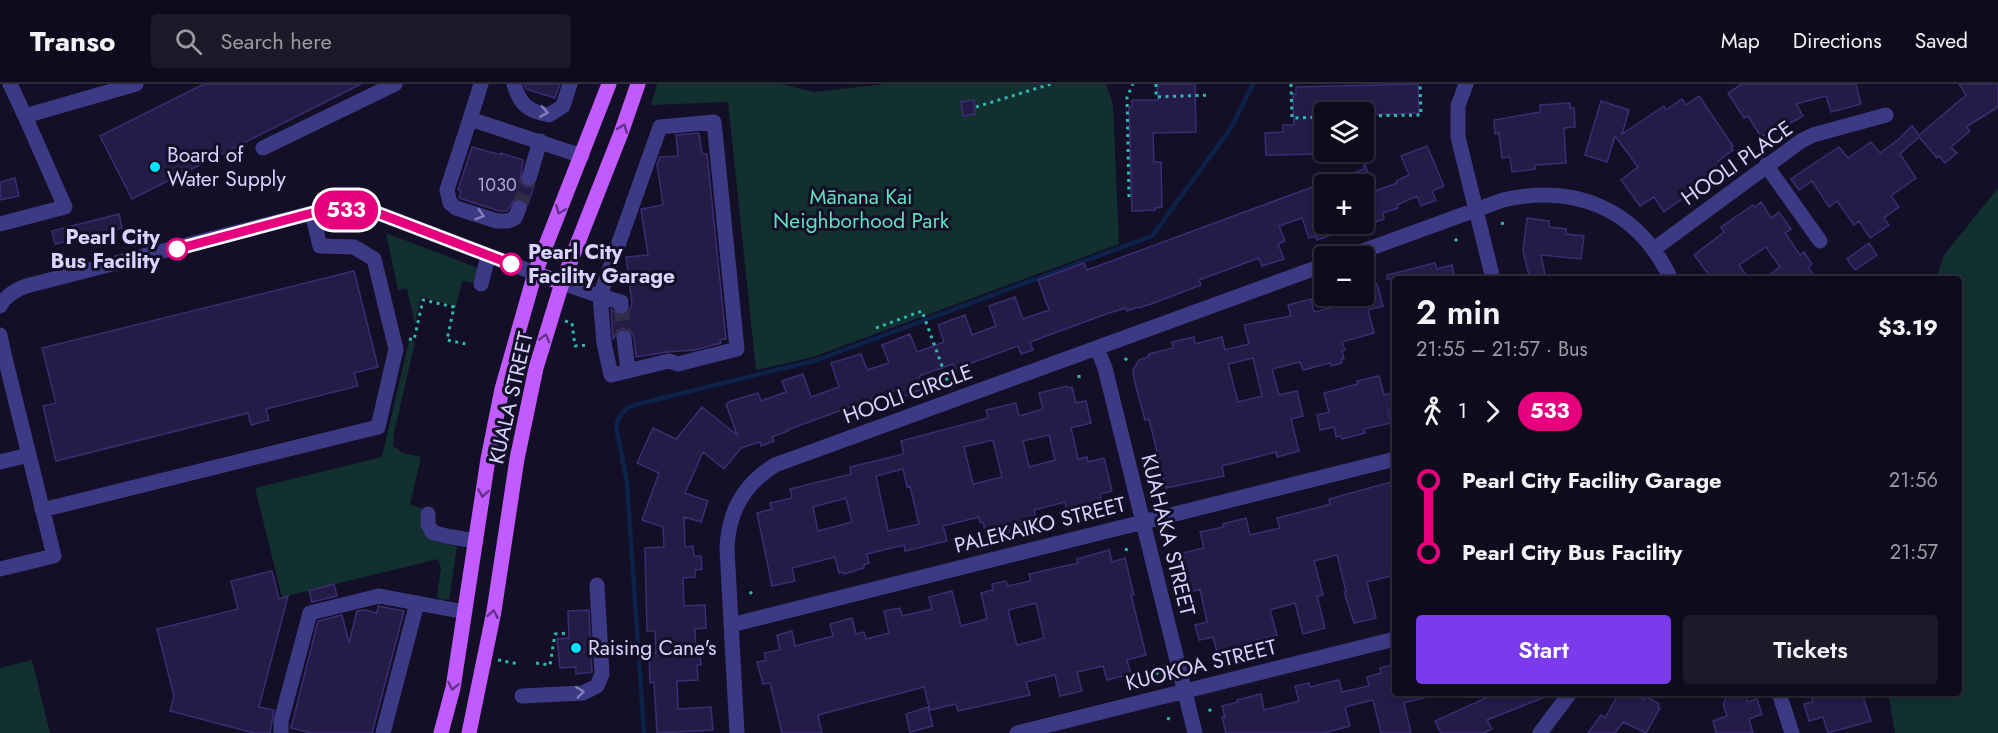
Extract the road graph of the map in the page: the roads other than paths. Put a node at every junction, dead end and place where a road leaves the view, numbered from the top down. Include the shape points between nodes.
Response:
1 (10, 84) edge
2 (136, 84) edge
3 (394, 84) edge
4 (481, 84) edge
5 (514, 84) edge
6 (570, 84) edge
7 (609, 84) edge
8 (638, 84) edge
9 (1466, 84) edge
10 (1886, 115) dead end
11 (24, 116) junction
12 (470, 119) junction
13 (540, 141) junction
14 (263, 148) dead end
15 (582, 156) junction
16 (1766, 165) junction
17 (529, 178) tunnel mouth
18 (519, 208) tunnel mouth
19 (1476, 210) junction
20 (312, 213) junction
21 (0, 224) edge
22 (1820, 241) dead end
23 (1374, 247) edge
24 (1654, 249) junction
25 (488, 256) junction
26 (1314, 269) edge
27 (535, 273) junction
28 (1492, 276) edge
29 (1669, 276) edge
30 (562, 283) junction
31 (481, 284) dead end
32 (600, 296) junction
33 (0, 306) edge
34 (621, 306) dead end
35 (0, 335) edge
36 (624, 338) tunnel mouth
37 (1097, 348) junction
38 (2, 355) edge
39 (628, 371) junction
40 (29, 455) junction
41 (1392, 460) edge
42 (0, 462) edge
43 (42, 510) junction
44 (428, 514) dead end
45 (1143, 521) junction
46 (476, 541) junction
47 (0, 569) edge
48 (597, 585) dead end
49 (417, 603) junction
50 (465, 612) junction
51 (731, 625) junction
52 (1392, 640) edge
53 (1185, 691) junction
54 (522, 696) dead end
55 (1568, 696) edge
56 (1780, 696) edge
57 (281, 733) edge
58 (384, 733) edge
59 (441, 733) edge
60 (469, 733) edge
61 (737, 733) edge
62 (1017, 733) edge
63 (1196, 733) edge
64 (1539, 733) edge
65 (1792, 733) edge

1 - 11 street
2 - 11 street
3 - 14 street
4 - 12 street
5 -> 6 street via 524,105 549,115 563,106
7 - 15 main road
30 -> 8 main road, KUALA STREET
9 - 19 street via 1458,106 1458,137
10 - 16 street, HOOLI PLACE via 1814,135
11 - 21 street via 65,207
12 - 13 street
12 -> 18 street via 447,190 450,203 497,221 512,220
13 - 15 street
13 - 17 street
15 -> 27 main road
16 - 22 street
16 - 24 street, HOOLI PLACE
19 - 23 street
19 - 24 street via 1522,196 1554,194 1577,198 1623,219
19 - 28 street
20 - 25 street via 375,212
20 - 33 street via 26,286 13,291
20 - 43 street via 320,246 354,247 374,260 396,349 378,427
24 - 29 street
25 - 27 street
25 - 31 street
26 - 37 street, HOOLI CIRCLE
27 - 30 main road
27 -> 46 main road via 502,389
30 - 32 street
60 -> 30 main road, KUALA STREET via 494,611 521,438 536,368
32 - 34 street via 621,302
32 - 39 street via 611,375
32 - 39 street via 660,127 714,122 737,349
35 - 38 street
36 - 39 street
37 - 45 street, KUAHAKA STREET
37 - 51 street, HOOLI CIRCLE via 765,471 741,496 731,516 727,549
38 - 40 street
40 - 42 street
40 - 43 street
41 - 45 street, PALEKAIKO STREET
43 - 47 street via 54,556
44 - 46 street via 432,532
45 - 51 street, PALEKAIKO STREET
45 - 53 street, KUAHAKA STREET
46 - 50 main road
54 -> 48 street via 583,693 597,686 602,674
49 - 50 street
49 - 57 street via 380,596 310,613
49 - 58 street
50 -> 59 main road via 453,688
51 - 61 street, HOOLI CIRCLE
52 - 53 street, KUOKOA STREET
53 - 62 street, KUOKOA STREET
53 - 63 street, KUAHAKA STREET
55 - 64 street
56 - 65 street

